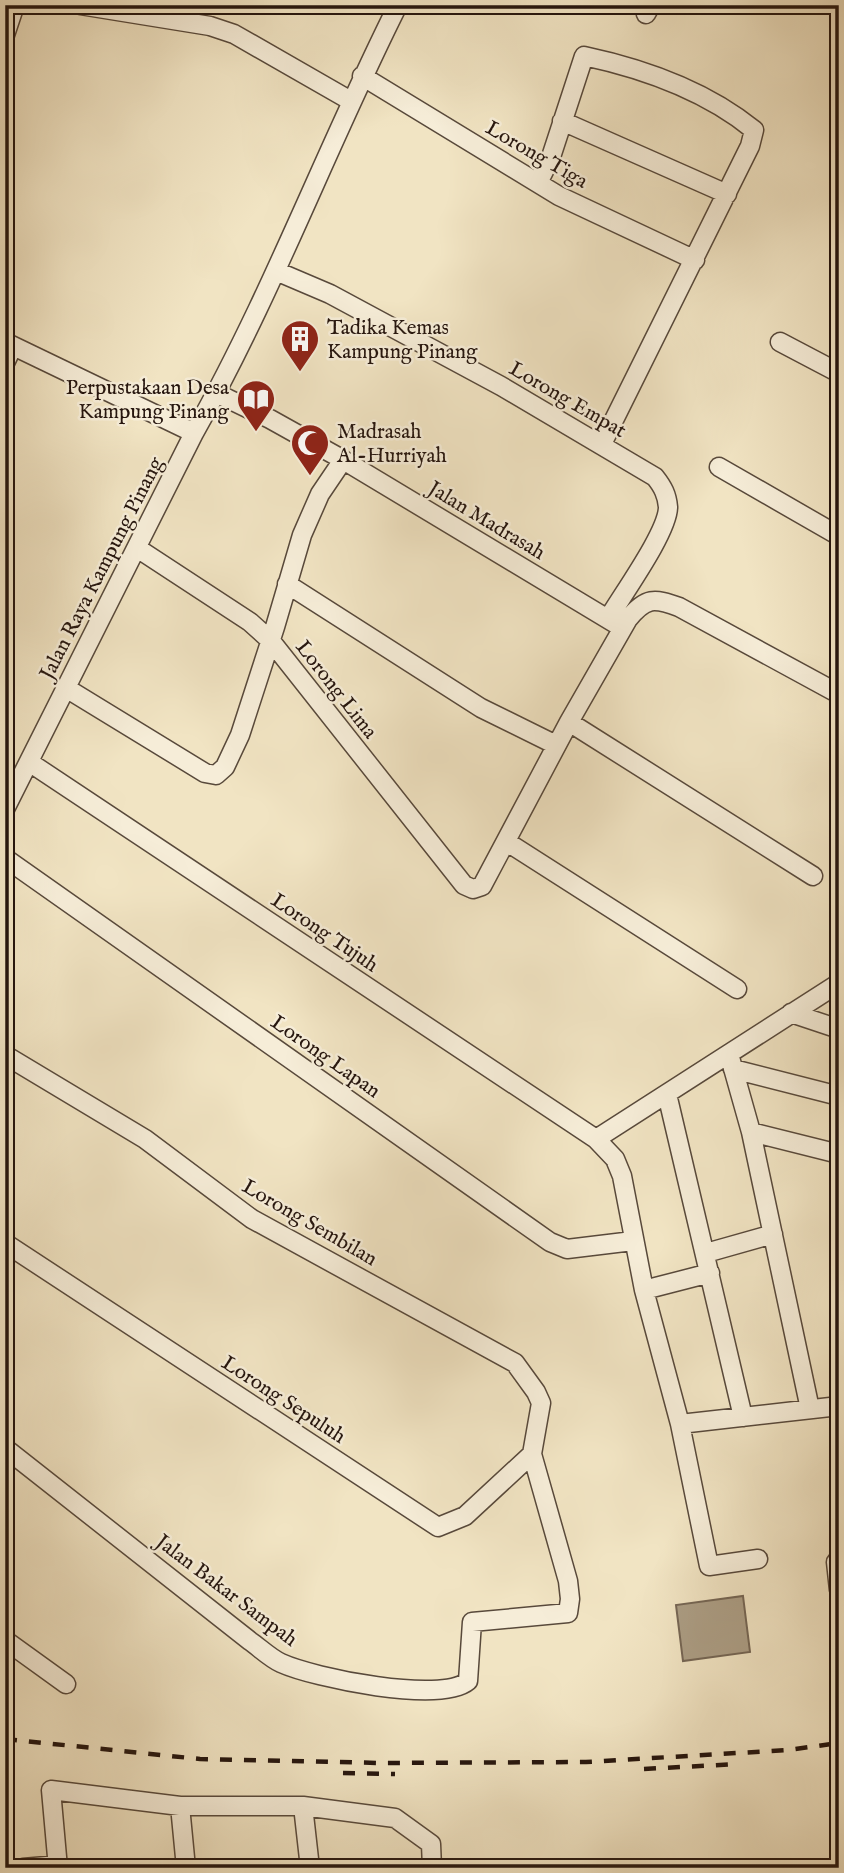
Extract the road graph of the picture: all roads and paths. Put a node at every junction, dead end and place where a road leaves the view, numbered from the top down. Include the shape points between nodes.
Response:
1 (15, 5) edge
2 (80, 5) edge
3 (398, 5) edge
4 (5, 35) edge
5 (362, 76) junction
6 (351, 101) junction
7 (562, 121) junction
8 (538, 183) junction
9 (727, 194) junction
10 (695, 260) junction
11 (276, 271) junction
12 (780, 342) dead end
13 (9, 344) edge
14 (5, 363) edge
15 (839, 373) edge
16 (216, 393) junction
17 (194, 433) junction
18 (601, 444) junction
19 (344, 460) junction
20 (719, 467) dead end
21 (839, 536) edge
22 (137, 548) junction
23 (287, 584) junction
24 (615, 624) junction
25 (271, 641) junction
26 (66, 688) junction
27 (839, 694) edge
28 (569, 722) junction
29 (556, 745) junction
30 (29, 762) junction
31 (5, 809) edge
32 (507, 842) junction
33 (5, 858) edge
34 (813, 876) dead end
35 (839, 983) edge
36 (737, 989) dead end
37 (791, 1013) junction
38 (839, 1029) edge
39 (5, 1055) edge
40 (731, 1062) junction
41 (667, 1094) junction
42 (839, 1096) edge
43 (751, 1132) junction
44 (596, 1139) junction
45 (839, 1154) edge
46 (773, 1234) junction
47 (633, 1241) junction
48 (5, 1243) edge
49 (706, 1253) junction
50 (710, 1273) junction
51 (644, 1290) junction
52 (839, 1406) edge
53 (810, 1409) junction
54 (743, 1417) junction
55 (680, 1424) junction
56 (5, 1448) edge
57 (532, 1454) junction
58 (758, 1559) dead end
59 (837, 1562) edge
60 (839, 1590) edge
61 (5, 1640) edge
62 (66, 1684) dead end
63 (180, 1806) junction
64 (303, 1806) junction
65 (58, 1866) edge
66 (23, 1868) edge
67 (186, 1868) edge
68 (310, 1868) edge
69 (432, 1868) edge

1 - 4 street
2 - 6 street via 234,34
3 - 5 street, Jalan Raya Kampung Pinang
5 - 6 street, Jalan Raya Kampung Pinang
5 - 8 street, Lorong Tiga
6 - 11 street, Jalan Raya Kampung Pinang
7 - 8 street
7 - 9 street
7 - 9 street via 584,57 662,78 733,113 754,130
8 - 10 street, Lorong Tiga
9 - 10 street
10 - 18 street
11 - 16 street, Jalan Raya Kampung Pinang
11 - 18 street, Lorong Empat via 330,294
12 - 15 street
13 - 14 street
13 - 17 street
16 - 17 street, Jalan Raya Kampung Pinang
16 - 19 street, Jalan Madrasah
17 - 22 street, Jalan Raya Kampung Pinang
18 - 24 street, Lorong Empat via 655,477 665,490 668,510
19 - 23 street via 320,494
19 - 24 street, Jalan Madrasah
20 - 21 street
22 - 25 street, Lorong Lima via 250,622
22 - 26 street, Jalan Raya Kampung Pinang
23 - 25 street
23 - 29 street via 481,708
24 - 27 street via 647,601 660,600
24 - 28 street
25 - 26 street via 240,735 225,767 216,775 205,773
25 - 32 street, Lorong Lima via 464,886 472,890 482,886
26 - 30 street, Jalan Raya Kampung Pinang
28 - 29 street
28 - 34 street
29 - 32 street
30 - 31 street, Jalan Raya Kampung Pinang
30 - 44 street, Lorong Tujuh
32 - 36 street
33 - 47 street, Lorong Lapan via 550,1242 567,1249
35 - 37 street
37 - 38 street
37 - 40 street
39 - 57 street, Lorong Sembilan via 145,1139 253,1219 515,1363 541,1403
40 - 41 street
40 - 42 street
40 - 43 street
41 - 44 street
41 - 49 street
43 - 45 street
43 - 46 street
44 - 47 street, Lorong Tujuh via 615,1159 622,1176
46 - 49 street
46 - 53 street
47 - 51 street, Lorong Tujuh
48 - 57 street, Lorong Sepuluh via 438,1527 465,1516
49 - 50 street
50 - 51 street
50 - 54 street
51 - 55 street, Lorong Tujuh
52 - 53 street
53 - 54 street
54 - 55 street
55 - 58 street, Lorong Tujuh via 709,1566
56 - 57 street, Jalan Bakar Sampah via 281,1663 371,1687 448,1690 468,1681 472,1622 568,1613 568,1581
59 - 60 street
61 - 62 street
63 - 64 street
63 - 65 street via 51,1790
63 - 67 street
64 - 68 street
64 - 69 street via 395,1818 430,1844
65 - 66 street

